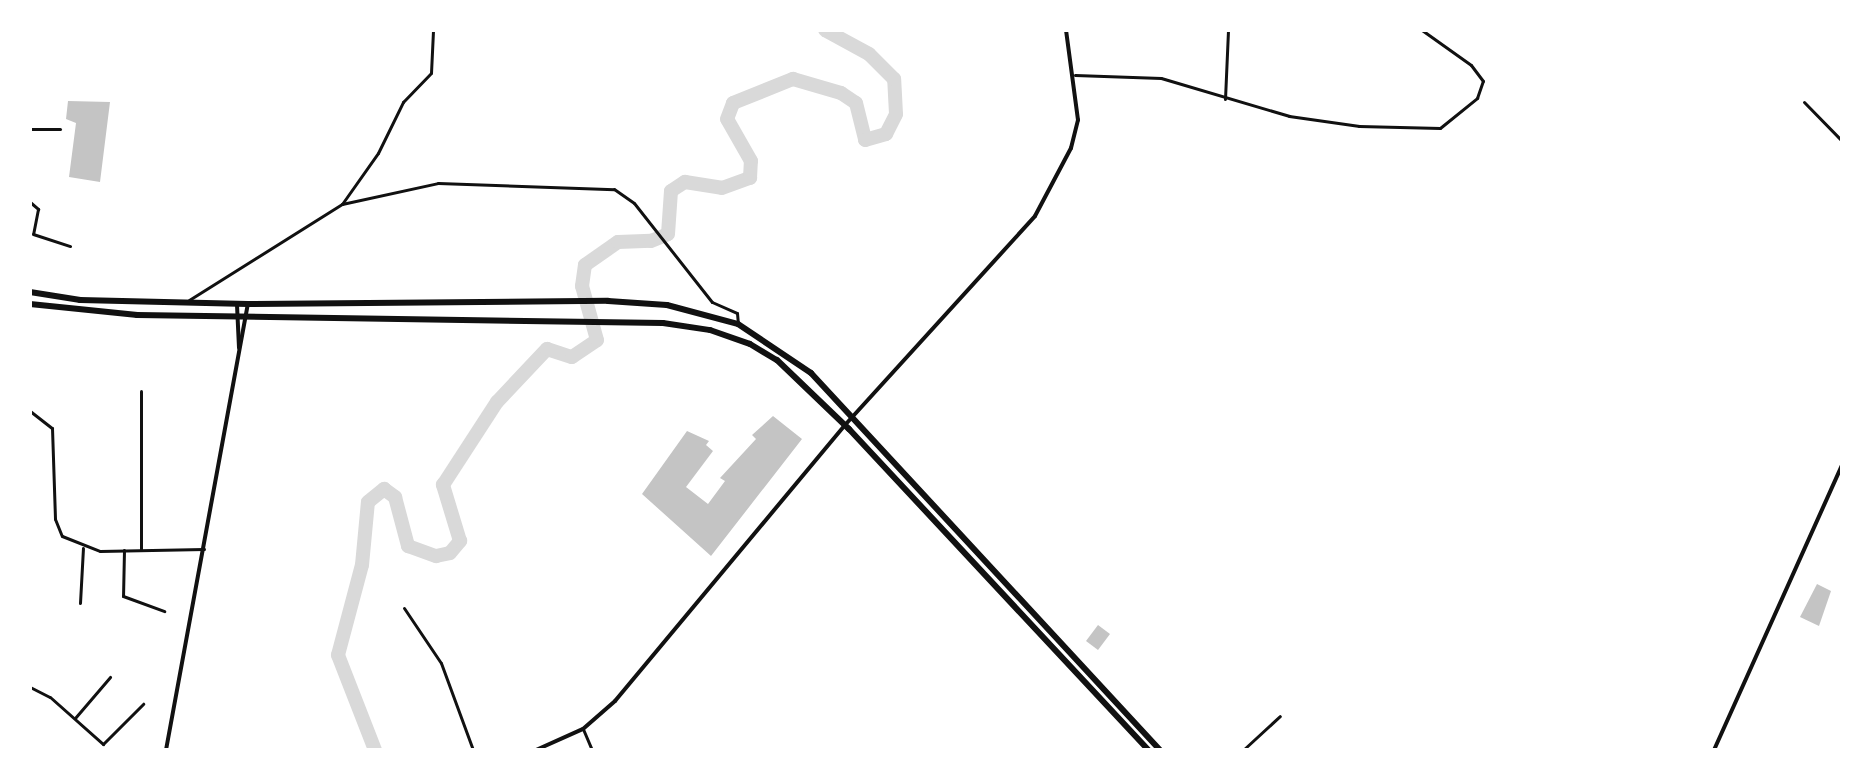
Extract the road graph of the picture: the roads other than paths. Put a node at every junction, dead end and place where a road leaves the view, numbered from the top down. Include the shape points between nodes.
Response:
1 (433, 30) edge
2 (1066, 30) edge
3 (1228, 30) edge
4 (1422, 30) edge
5 (1075, 75) junction
6 (1225, 99) junction
7 (1804, 102) dead end
8 (30, 129) edge
9 (60, 129) dead end
10 (1842, 141) edge
11 (30, 202) edge
12 (342, 204) junction
13 (70, 246) dead end
14 (30, 292) edge
15 (185, 303) junction
16 (30, 304) edge
17 (237, 304) junction
18 (248, 304) junction
19 (236, 314) junction
20 (247, 315) junction
21 (738, 324) junction
22 (239, 350) junction
23 (141, 391) dead end
24 (30, 411) edge
25 (852, 417) junction
26 (845, 425) junction
27 (1842, 465) edge
28 (83, 548) junction
29 (204, 549) junction
30 (124, 550) junction
31 (141, 550) junction
32 (80, 603) dead end
33 (404, 608) dead end
34 (164, 611) dead end
35 (110, 677) dead end
36 (30, 687) edge
37 (143, 704) dead end
38 (1280, 716) dead end
39 (75, 718) junction
40 (583, 729) junction
41 (166, 750) edge
42 (473, 750) edge
43 (536, 750) edge
44 (592, 750) edge
45 (1148, 750) edge
46 (1160, 750) edge
47 (1243, 750) edge
48 (1714, 750) edge

1 - 12 street via 431,73 403,102 378,153
2 - 5 street
3 - 6 street
4 - 6 street via 1471,65 1483,81 1477,98 1440,128 1303,118
5 - 6 street via 1161,78
5 - 25 street via 1078,120 1071,148 1035,216
7 - 10 street
8 - 9 street
11 - 13 street via 38,209 33,234
12 - 15 street
12 - 21 street via 438,183 597,186 623,193 717,307 737,313
14 - 15 highway via 80,300
15 - 17 highway
16 - 19 highway via 137,315
17 - 18 highway
17 - 19 street
18 - 20 street
18 - 21 highway via 608,301 667,305
19 - 20 highway
19 - 22 street
20 - 22 street
20 - 26 highway via 694,327 750,344 777,360
21 - 25 highway via 811,373
22 - 29 street
23 - 31 street
24 - 28 street via 52,428 55,519 62,536
25 - 26 street
25 - 46 highway
26 - 40 street via 615,701
26 - 45 highway
27 - 48 street
28 - 30 street
28 - 32 street
29 - 31 street
29 - 41 street
30 - 31 street
30 - 34 street via 122,594
33 - 42 street via 441,663
35 - 39 street
36 - 39 street
37 - 39 street via 105,744
38 - 47 street
40 - 43 street
40 - 44 street

